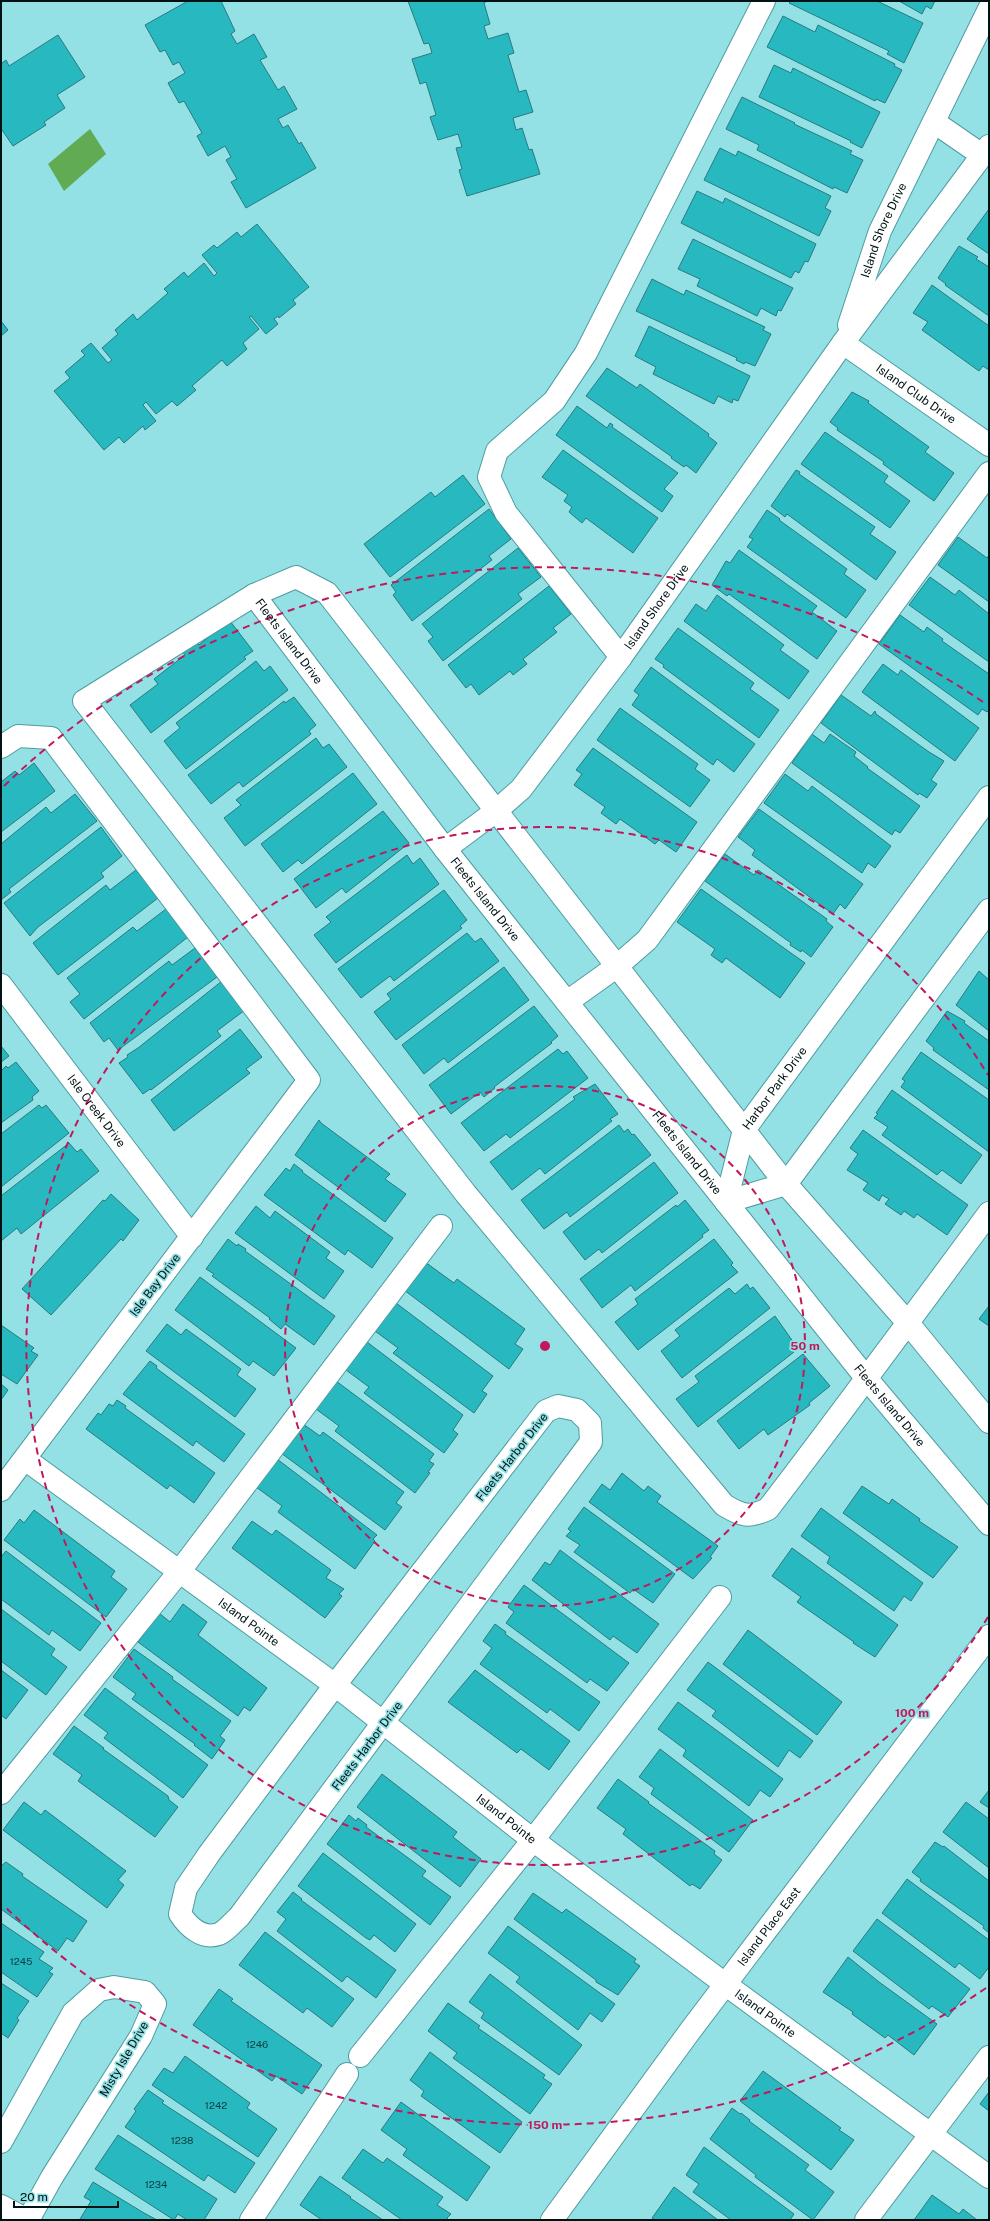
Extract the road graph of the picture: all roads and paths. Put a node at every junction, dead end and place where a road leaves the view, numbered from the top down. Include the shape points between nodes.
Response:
1 (764, 1) edge
2 (989, 9) edge
3 (934, 122) junction
4 (986, 150) edge
5 (843, 343) junction
6 (989, 446) edge
7 (989, 473) edge
8 (254, 595) junction
9 (621, 657) junction
10 (1, 747) edge
11 (989, 797) edge
12 (496, 811) junction
13 (445, 849) junction
14 (989, 910) edge
15 (616, 968) junction
16 (1, 985) edge
17 (567, 1002) junction
18 (744, 1130) junction
19 (786, 1184) junction
20 (726, 1202) junction
21 (989, 1213) edge
22 (441, 1226) dead end
23 (192, 1237) junction
24 (908, 1323) junction
25 (867, 1379) junction
26 (989, 1422) edge
27 (25, 1459) junction
28 (1, 1490) edge
29 (989, 1524) edge
30 (179, 1572) junction
31 (720, 1597) dead end
32 (989, 1636) edge
33 (335, 1685) junction
34 (384, 1724) junction
35 (1, 1793) edge
36 (532, 1840) junction
37 (725, 1984) junction
38 (360, 2056) dead end
39 (989, 2057) edge
40 (347, 2074) dead end
41 (932, 2134) junction
42 (1, 2142) edge
43 (989, 2177) edge
44 (1, 2206) edge
45 (28, 2220) edge
46 (251, 2220) edge
47 (552, 2220) edge
48 (866, 2220) edge

1 - 9 street via 586,353 554,401 498,451 489,477 506,513
2 - 3 street, Island Shore Drive
3 - 4 street, Island Shore Drive
3 - 5 street, Island Shore Drive via 880,231
4 - 5 street, Island Shore Drive
5 - 6 street, Island Club Drive
5 - 9 street, Island Shore Drive
7 - 15 street via 647,940
8 - 12 street, Fleets Island Drive via 296,577 328,593
8 - 13 street, Fleets Island Drive
8 - 25 street via 84,701 466,1194 724,1505 738,1514 754,1515 768,1509
9 - 12 street, Island Shore Drive via 521,789
10 - 23 street, Isle Bay Drive via 18,736 51,738 309,1080
11 - 18 street, Harbor Park Drive
12 - 13 street, Island Shore Drive
12 - 15 street, Fleets Island Drive
13 - 17 street, Fleets Island Drive
14 - 19 street
15 - 17 street
15 - 18 street, Fleets Island Drive
16 - 23 street, Isle Creek Drive
17 - 20 street, Fleets Island Drive
18 - 19 street, Fleets Island Drive
18 - 20 street, Harbor Park Drive
19 - 20 street
19 - 24 street, Fleets Island Drive
20 - 25 street, Fleets Island Drive
21 - 24 street
22 - 30 street
23 - 27 street, Isle Bay Drive
24 - 25 street
24 - 26 street, Fleets Island Drive
25 - 29 street, Fleets Island Drive
27 - 28 street, Isle Bay Drive
27 - 30 street, Island Pointe
30 - 33 street, Island Pointe
30 - 35 street
31 - 36 street
32 - 37 street, Island Place East
33 - 34 street, Island Pointe
33 - 34 street, Fleets Harbor Drive via 186,1888 180,1914 189,1927 208,1936 220,1934 239,1917
33 - 34 street, Fleets Harbor Drive via 546,1411 558,1406 577,1410 590,1423 591,1442
34 - 36 street, Island Pointe
36 - 37 street, Island Pointe
36 - 38 street
37 - 41 street, Island Pointe
37 - 47 street, Island Place East
39 - 41 street
40 - 46 street
41 - 43 street, Island Pointe
41 - 48 street
42 - 45 street, Misty Isle Drive via 73,2013 99,1990 114,1987 145,1992 155,2004 141,2036 52,2177
44 - 45 street

